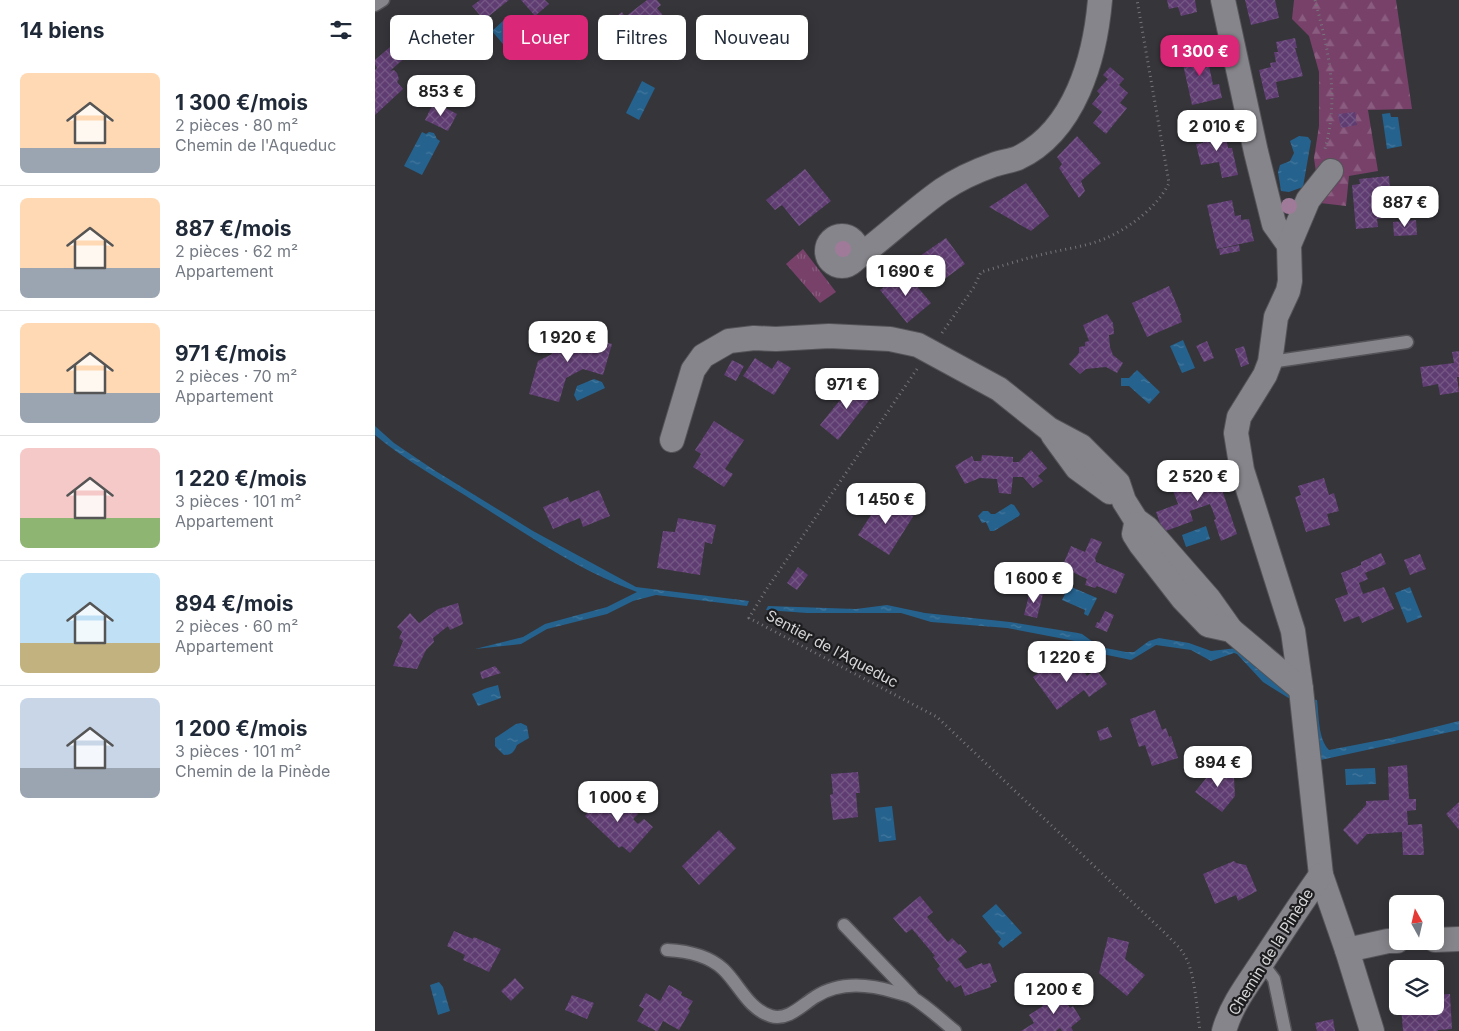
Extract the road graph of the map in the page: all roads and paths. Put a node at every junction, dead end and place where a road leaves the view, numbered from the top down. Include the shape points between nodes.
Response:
1 (383, 0) edge
2 (1100, 0) edge
3 (1137, 0) edge
4 (1223, 0) edge
5 (1315, 0) edge
6 (375, 5) edge
7 (1328, 131) dead end
8 (1331, 171) dead end
9 (1289, 245) junction
10 (853, 251) dead end
11 (1407, 342) dead end
12 (929, 350) junction
13 (1270, 362) junction
14 (672, 440) dead end
15 (1301, 689) junction
16 (1321, 874) junction
17 (844, 925) dead end
18 (1444, 940) edge
19 (1459, 940) edge
20 (1389, 941) edge
21 (667, 950) dead end
22 (1347, 950) junction
23 (1262, 963) junction
24 (912, 996) junction
25 (955, 1031) edge
26 (1200, 1031) edge
27 (1224, 1031) edge
28 (1285, 1031) edge
29 (1371, 1031) edge

1 - 6 lane
2 - 10 street via 1085,78 1067,112 1051,132 1033,150 1017,159 992,166 942,190 878,243
3 - 12 path, Sentier de l'Aqueduc via 1169,183 1163,196 1128,226 1103,239 981,272
4 - 9 street via 1273,224
5 - 7 path via 1328,48 1331,77
8 - 9 street via 1308,200
9 - 13 street via 1290,281 1276,317
11 - 13 lane
12 - 14 street via 890,339 838,336 729,341 703,356 693,370
12 - 15 street via 999,389 1049,429 1077,468 1147,528 1209,599 1231,630
12 - 26 path, Sentier de l'Aqueduc via 749,618 937,717 1184,954 1190,967
13 - 15 street via 1239,417 1236,433 1242,470 1293,631
15 - 16 street
16 - 22 street
16 - 23 street, Chemin de la Pinède
17 - 24 lane
18 - 19 street
20 - 22 street
21 - 24 lane via 708,959 722,968 759,1010 773,1016 784,1016 834,988 861,985
22 - 29 street
23 - 27 street, Chemin de la Pinède via 1241,994
23 - 28 lane via 1273,979
24 - 25 lane

